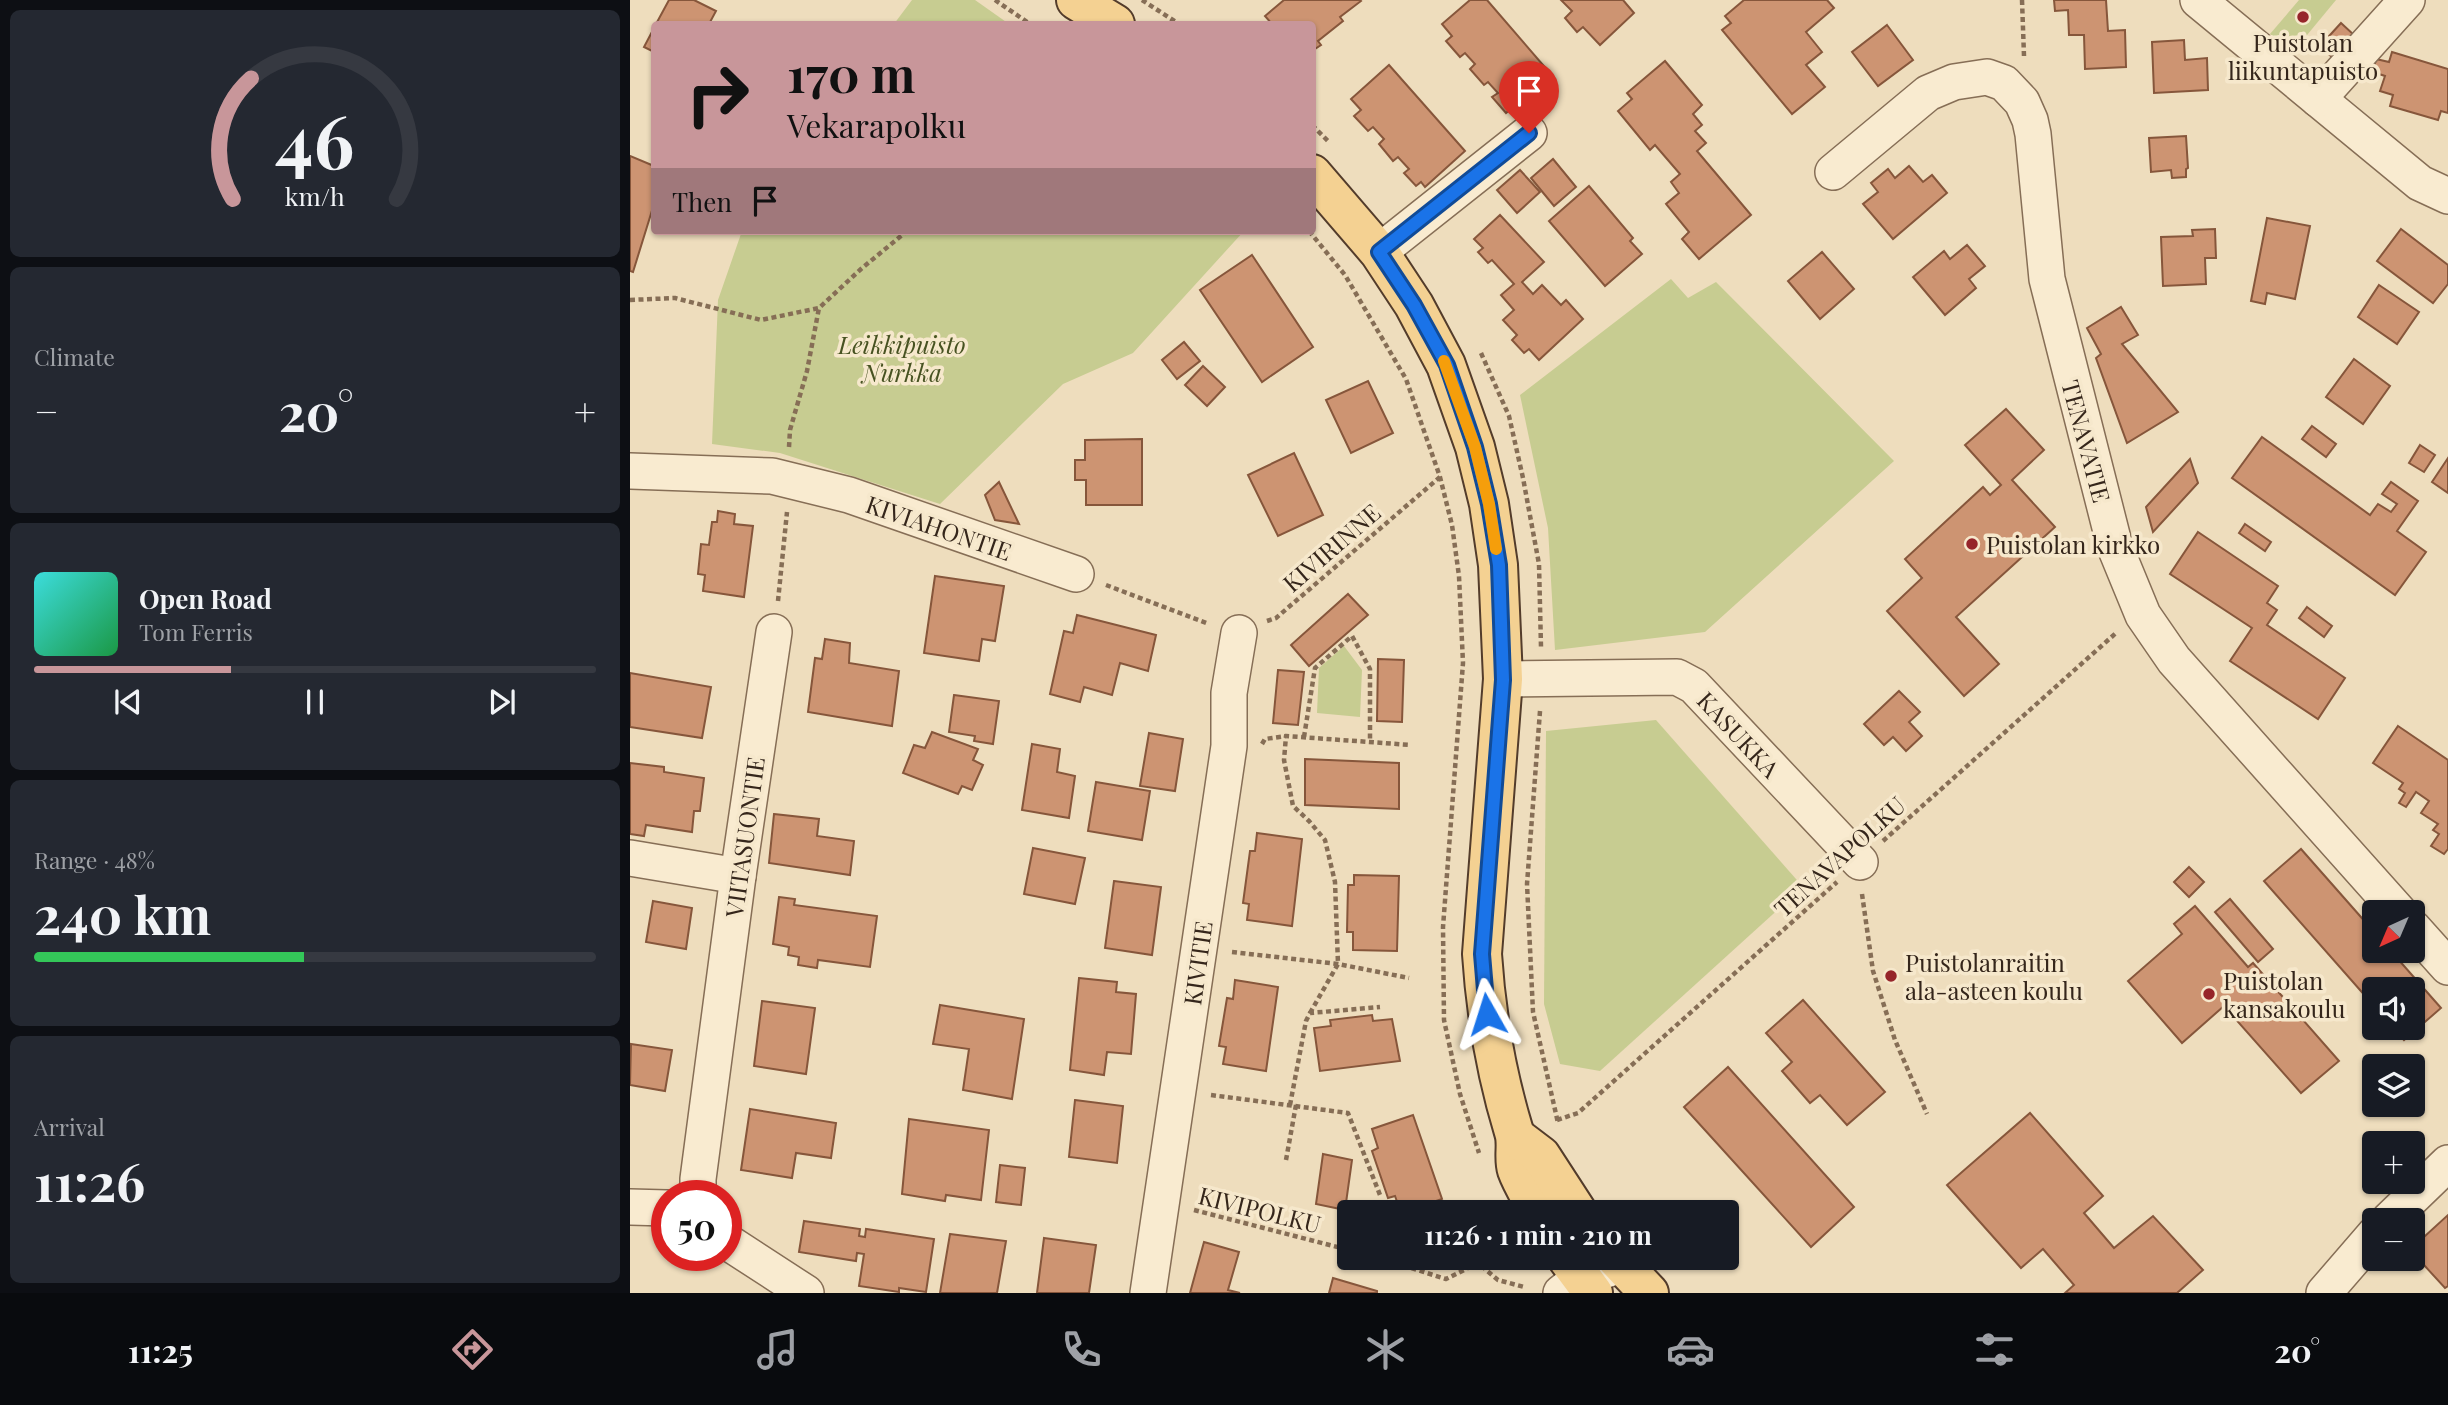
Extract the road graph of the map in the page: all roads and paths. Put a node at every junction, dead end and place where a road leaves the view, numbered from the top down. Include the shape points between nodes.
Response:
1 (995, 0) edge
2 (1076, 0) edge
3 (1142, 0) edge
4 (2022, 0) edge
5 (2198, 0) edge
6 (2407, 0) edge
7 (1026, 21) edge
8 (1110, 21) edge
9 (1174, 21) edge
10 (2004, 83) junction
11 (2318, 99) junction
12 (1529, 133) dead end
13 (1833, 172) dead end
14 (1316, 179) edge
15 (2448, 195) edge
16 (902, 235) edge
17 (1312, 235) edge
18 (1379, 252) junction
19 (630, 300) edge
20 (818, 308) junction
21 (630, 471) edge
22 (1440, 477) junction
23 (789, 479) junction
24 (1076, 574) joint
25 (2143, 615) junction
26 (774, 632) joint
27 (1239, 633) junction
28 (1503, 680) junction
29 (1304, 737) junction
30 (1370, 742) junction
31 (1411, 746) dead end
32 (630, 858) edge
33 (1860, 862) junction
34 (738, 876) junction
35 (2388, 900) edge
36 (2426, 942) edge
37 (1224, 951) dead end
38 (1338, 964) junction
39 (2448, 967) edge
40 (1409, 978) dead end
41 (1380, 1007) dead end
42 (1310, 1013) junction
43 (1178, 1090) junction
44 (1290, 1105) junction
45 (1296, 1105) junction
46 (1927, 1114) dead end
47 (1557, 1120) dead end
48 (1516, 1137) junction
49 (1286, 1160) dead end
50 (2448, 1163) edge
51 (1483, 1164) dead end
52 (698, 1180) edge
53 (1380, 1195) dead end
54 (1532, 1200) edge
55 (1570, 1200) edge
56 (1162, 1202) junction
57 (630, 1207) edge
58 (651, 1208) edge
59 (2401, 1208) edge
60 (1337, 1247) edge
61 (2362, 1249) edge
62 (742, 1251) edge
63 (1417, 1270) edge
64 (1464, 1270) edge
65 (1486, 1270) edge
66 (1593, 1277) edge
67 (1524, 1287) dead end
68 (806, 1293) edge
69 (1148, 1293) edge
70 (1649, 1293) edge
71 (2323, 1293) edge

1 - 7 path
2 - 8 main road
3 - 9 path
4 - 10 path via 2024,65
5 - 11 street
6 - 11 street
10 - 13 street via 1987,77 1954,82 1928,93
10 - 25 street, TENAVATIE via 2022,102 2030,120 2047,279 2059,334 2115,547
11 - 15 street via 2420,183
12 - 18 street
14 - 18 main road
16 - 20 path
17 - 22 path via 1345,275 1406,379
18 - 28 main road via 1447,365 1475,447 1499,565
19 - 20 path via 675,298 761,320
20 - 23 path via 790,430
21 - 23 street, KIVIAHONTIE
22 - 27 path, KIVIRINNE via 1276,618
22 - 51 path via 1459,576 1464,663 1443,927 1444,1020 1460,1094
23 - 24 street, KIVIAHONTIE via 849,495
23 - 26 path
24 - 27 path
25 - 33 path, TENAVAPOLKU via 2110,636
25 - 35 street, TENAVATIE via 2174,660
26 - 34 street, VIITASUONTIE
27 - 43 street, KIVITIE via 1229,692 1229,747
28 - 33 street, KASUKKA via 1677,677 1694,686
28 - 48 main road via 1482,954 1493,1054
29 - 30 path
29 - 30 path via 1315,668 1352,636 1370,669
29 - 38 path via 1286,736 1284,760 1293,806 1325,840 1335,882
30 - 31 path
32 - 34 street
33 - 46 path via 1873,971 1895,1040
33 - 47 path, TENAVAPOLKU via 1578,1113
34 - 52 street, VIITASUONTIE
36 - 39 street
37 - 38 path
38 - 40 path
38 - 42 path
41 - 42 path
42 - 44 path
43 - 44 path
43 - 56 street, KIVITIE
44 - 45 path
45 - 49 path
45 - 53 path via 1348,1112
48 - 54 main road via 1516,1168
48 - 55 main road via 1541,1156
50 - 59 street
56 - 60 path, KIVIPOLKU
56 - 69 street, KIVITIE
57 - 58 street
61 - 71 street
62 - 68 street
63 - 64 path via 1446,1279
65 - 67 path via 1498,1280
66 - 70 main road

